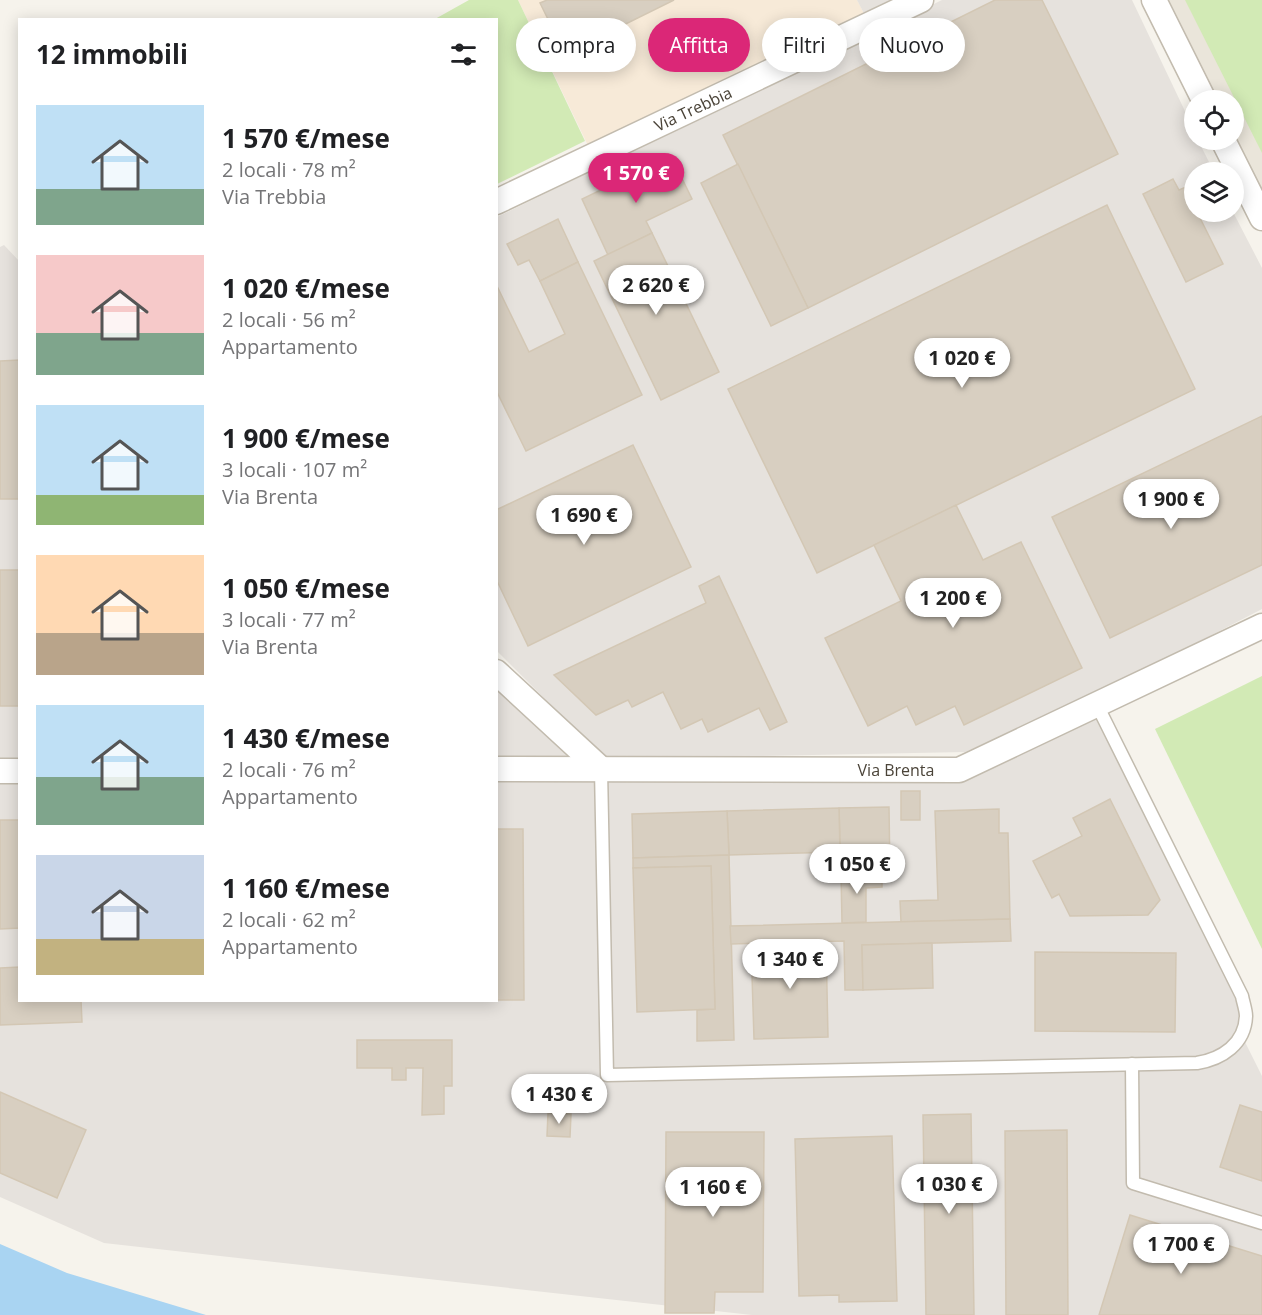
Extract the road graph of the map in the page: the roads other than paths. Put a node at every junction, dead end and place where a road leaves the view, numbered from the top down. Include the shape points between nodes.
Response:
1 (921, 0) edge
2 (1154, 0) edge
3 (1199, 90) edge
4 (1228, 150) edge
5 (498, 201) edge
6 (1262, 218) edge
7 (1262, 626) edge
8 (498, 674) edge
9 (1097, 705) junction
10 (498, 769) edge
11 (601, 769) junction
12 (0, 771) edge
13 (18, 771) edge
14 (1132, 1064) junction
15 (1262, 1222) edge

1 - 5 street, Via Trebbia
2 - 3 street
4 - 6 street
7 - 9 street, Via Brenta
8 - 11 street
9 - 11 street, Via Brenta via 959,770
9 - 14 lane via 1242,996 1246,1016 1231,1049 1214,1060
10 - 11 street, Via Brenta
11 - 14 lane via 608,1075
12 - 13 street
14 - 15 lane via 1133,1182

